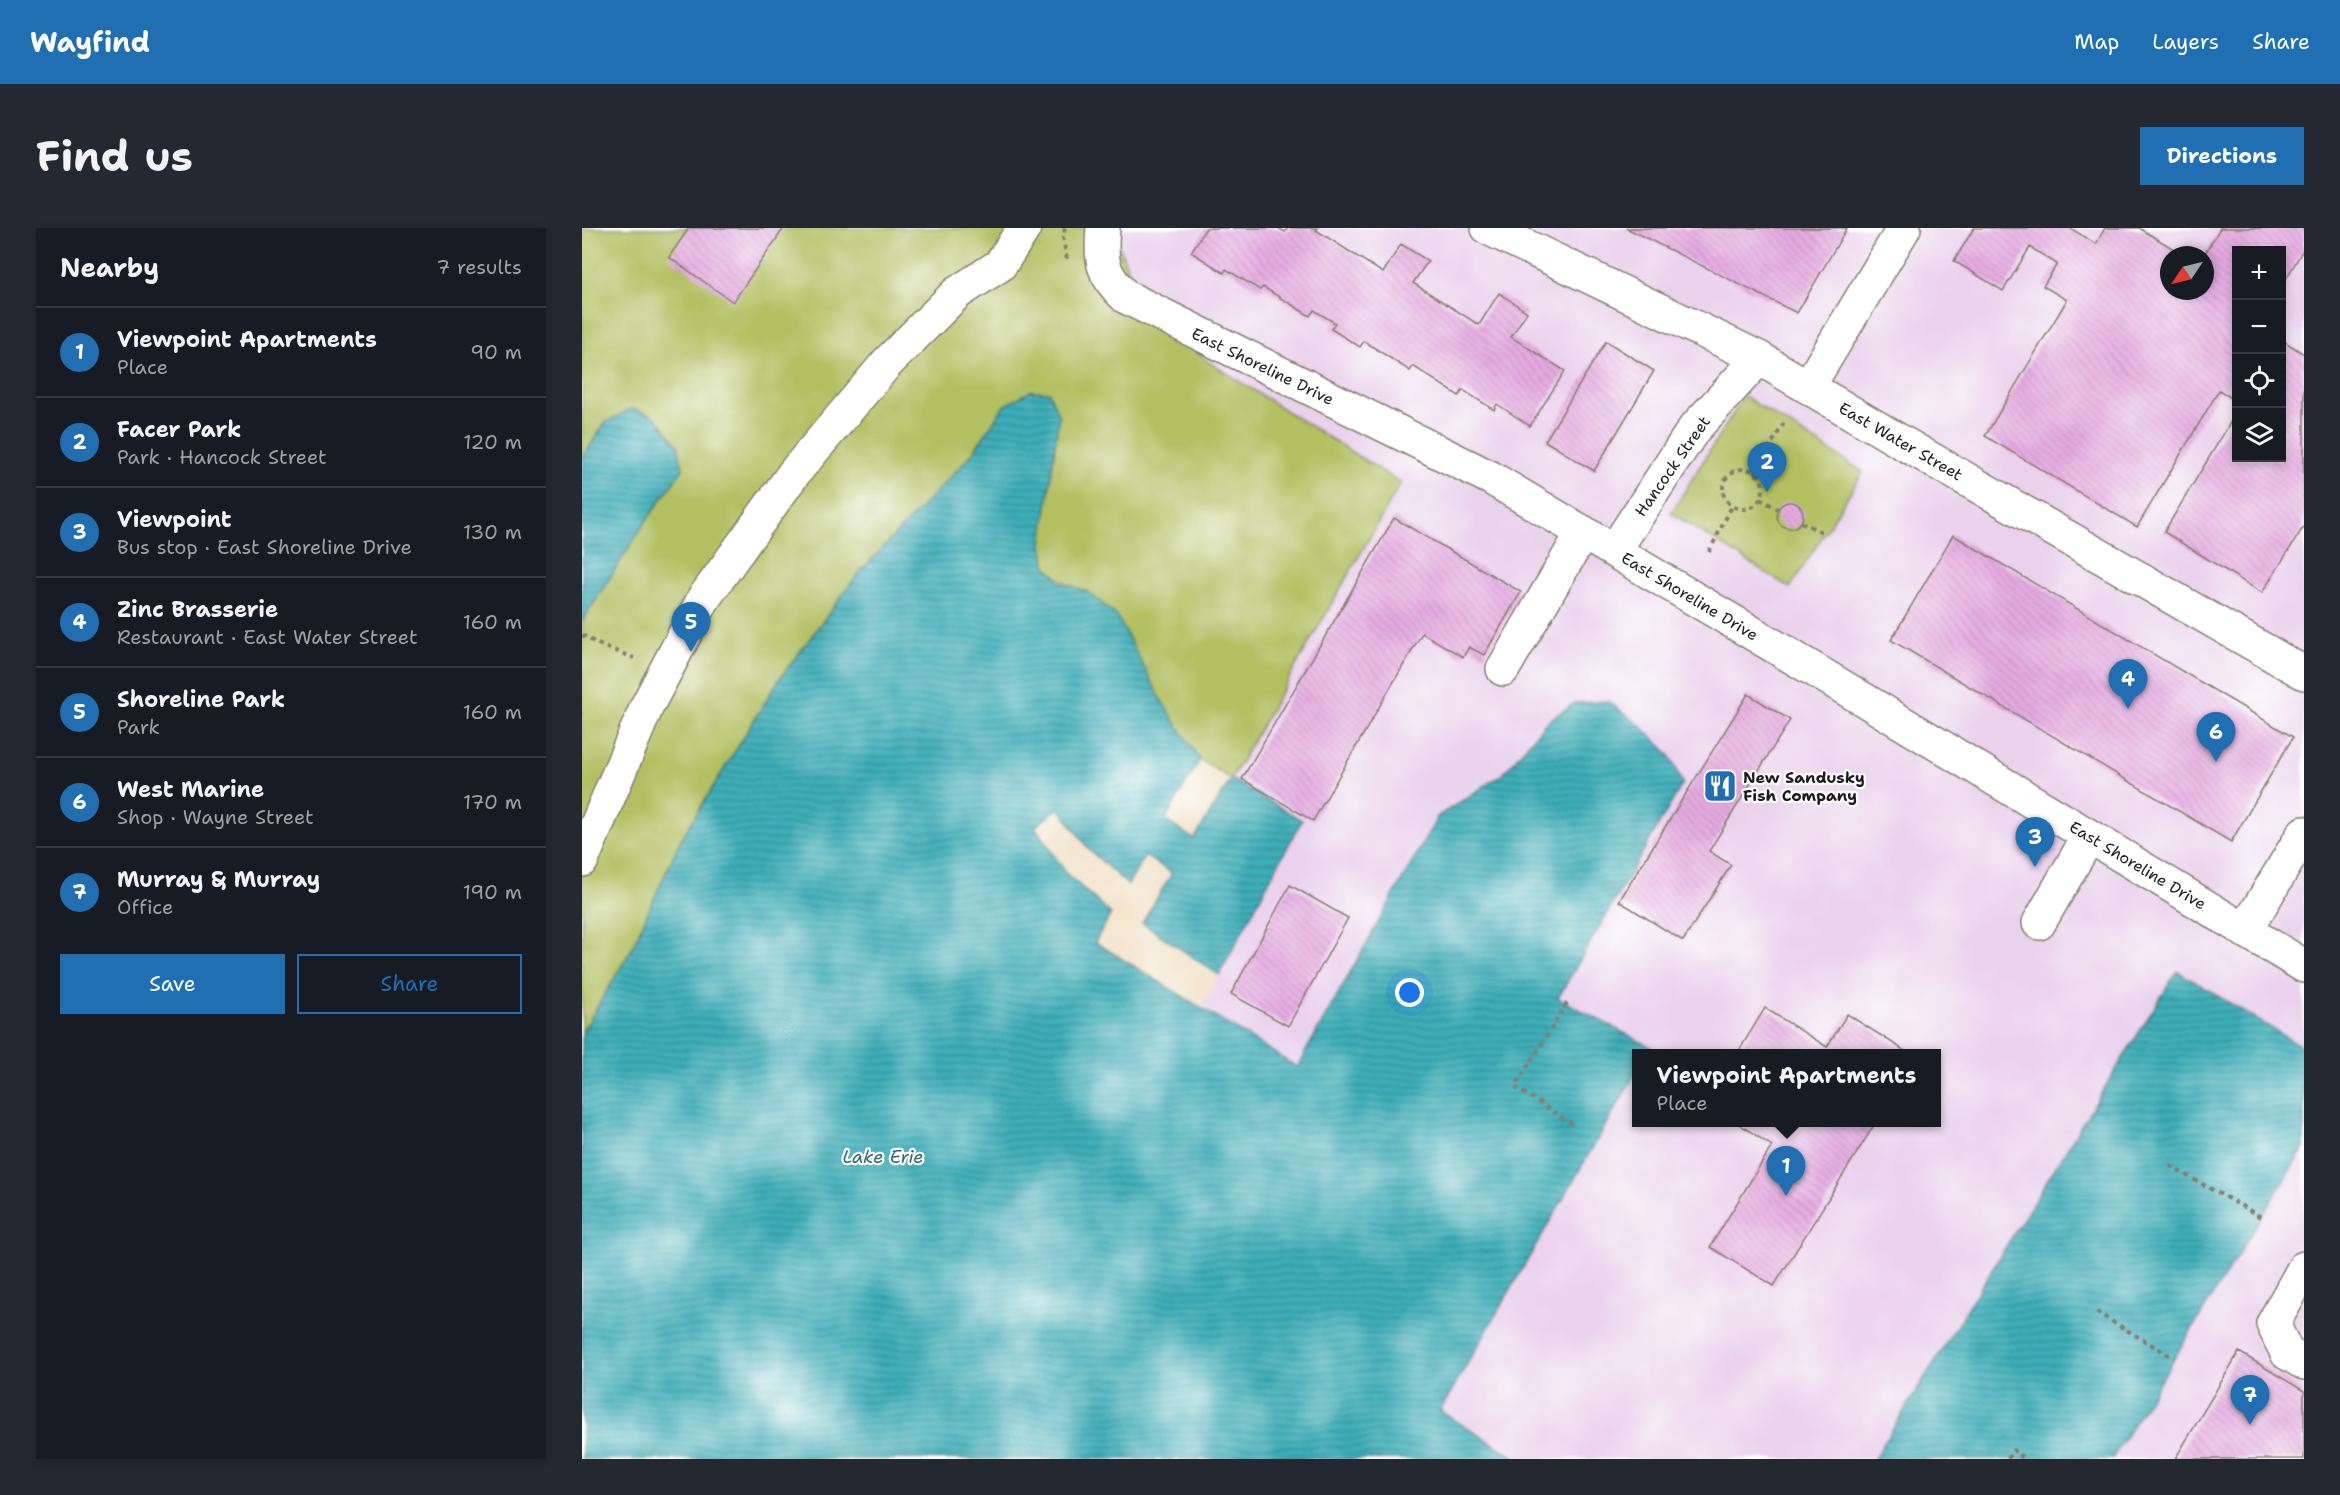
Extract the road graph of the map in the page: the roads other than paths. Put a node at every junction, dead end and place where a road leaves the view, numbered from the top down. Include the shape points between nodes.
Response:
1 (1024, 228) edge
2 (1103, 228) edge
3 (1488, 228) edge
4 (1904, 228) edge
5 (1759, 358) junction
6 (1808, 387) junction
7 (1583, 532) junction
8 (1614, 551) junction
9 (1503, 669) dead end
10 (2304, 673) edge
11 (2304, 833) edge
12 (2089, 836) junction
13 (582, 860) edge
14 (2039, 923) dead end
15 (2245, 931) junction
16 (2304, 966) edge
17 (2301, 1281) edge
18 (2304, 1363) edge

1 - 13 street via 1000,265 957,293 887,363 794,473 704,598 647,706
2 - 7 street, East Shoreline Drive via 1104,269 1126,297 1491,478
3 - 5 street, East Water Street
4 - 6 street
5 - 6 street, East Water Street
5 - 8 street, Hancock Street via 1694,429
6 - 10 street, East Water Street
7 - 8 street, East Shoreline Drive
7 - 9 street
8 - 12 street, East Shoreline Drive
11 - 15 street
12 - 14 street
12 - 15 street, East Shoreline Drive
15 - 16 street, East Shoreline Drive
17 - 18 street via 2273,1324 2287,1353

